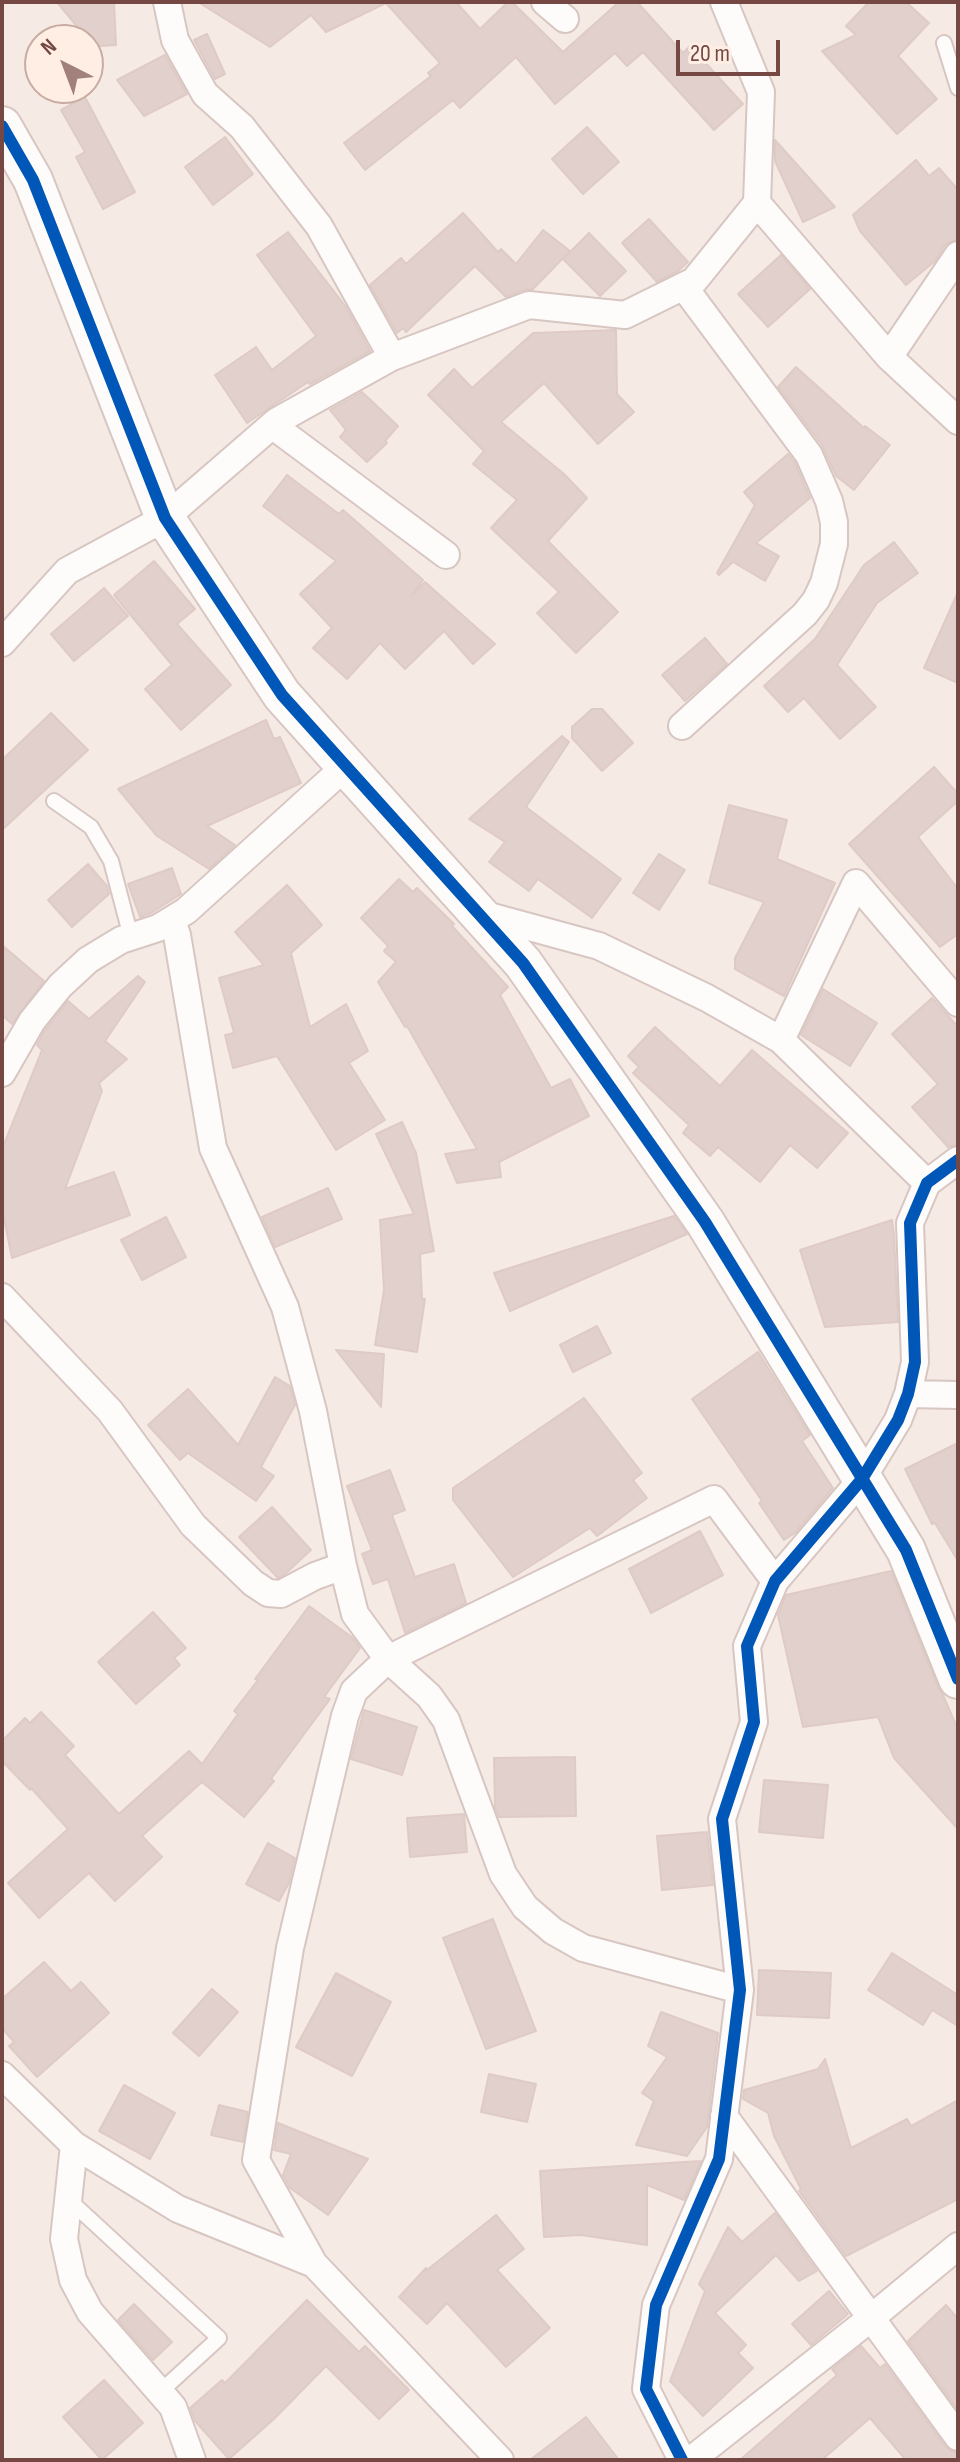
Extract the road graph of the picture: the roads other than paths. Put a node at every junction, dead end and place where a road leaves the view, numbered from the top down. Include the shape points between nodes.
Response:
1 (167, 2) edge
2 (724, 2) edge
3 (944, 43) dead end
4 (958, 88) edge
5 (2, 126) edge
6 (757, 203) junction
7 (958, 255) edge
8 (684, 287) junction
9 (392, 357) junction
10 (889, 357) junction
11 (958, 421) edge
12 (272, 425) junction
13 (165, 518) junction
14 (446, 555) dead end
15 (2, 643) edge
16 (682, 726) dead end
17 (346, 766) junction
18 (54, 801) dead end
19 (478, 913) junction
20 (172, 921) junction
21 (131, 937) junction
22 (958, 1003) edge
23 (781, 1040) junction
24 (2, 1073) edge
25 (958, 1160) edge
26 (927, 1183) junction
27 (2, 1297) edge
28 (908, 1394) junction
29 (958, 1395) edge
30 (862, 1479) junction
31 (343, 1566) junction
32 (775, 1581) junction
33 (388, 1659) junction
34 (958, 1679) edge
35 (740, 1990) junction
36 (4, 2080) edge
37 (724, 2116) junction
38 (74, 2145) junction
39 (68, 2199) junction
40 (958, 2246) edge
41 (314, 2264) junction
42 (871, 2318) junction
43 (160, 2392) junction
44 (958, 2437) edge
45 (192, 2460) edge
46 (500, 2460) edge
47 (682, 2460) edge
48 (691, 2460) edge

1 - 9 street via 175,40 205,94 242,127 319,226
2 - 6 street via 761,92
3 - 4 lane
5 - 13 street via 33,180
6 - 8 street
6 - 10 street
7 - 10 street
8 - 9 street via 625,315 529,305
8 - 16 street via 809,455 829,501 834,544 824,583 805,614
9 - 12 street
10 - 11 street
12 - 13 street
12 - 14 street
13 - 15 street via 67,571
13 - 17 street via 282,695
17 - 19 street
17 - 20 street
18 - 21 lane via 91,827 111,861
19 - 23 street via 599,946
19 - 30 street via 523,963 705,1222
20 - 21 street
20 - 31 street via 213,1148 285,1307 313,1411
21 - 24 street via 88,960 60,986
22 - 23 street via 856,883
23 - 26 street
25 - 26 street
26 - 28 street via 910,1223 915,1362
27 - 31 street via 110,1411 193,1525 253,1583 281,1594
28 - 29 street
28 - 30 street
30 - 32 street
30 - 34 street via 906,1550
31 - 33 street via 355,1614
32 - 33 street via 714,1499
32 - 35 street via 747,1646 754,1722 722,1819
33 - 35 street via 429,1696 446,1720 503,1874 525,1907 583,1948
33 - 41 street via 354,1691 345,1716 290,1948 256,2160
35 - 37 street
36 - 38 street
37 - 42 street
37 - 47 street via 719,2159 656,2305 647,2375 646,2389
38 - 39 street
38 - 41 street via 178,2209
39 - 43 street via 64,2239 73,2280 90,2312
39 - 43 lane via 219,2338
40 - 42 street
41 - 46 street
42 - 44 street
42 - 48 street
43 - 45 street via 173,2407

